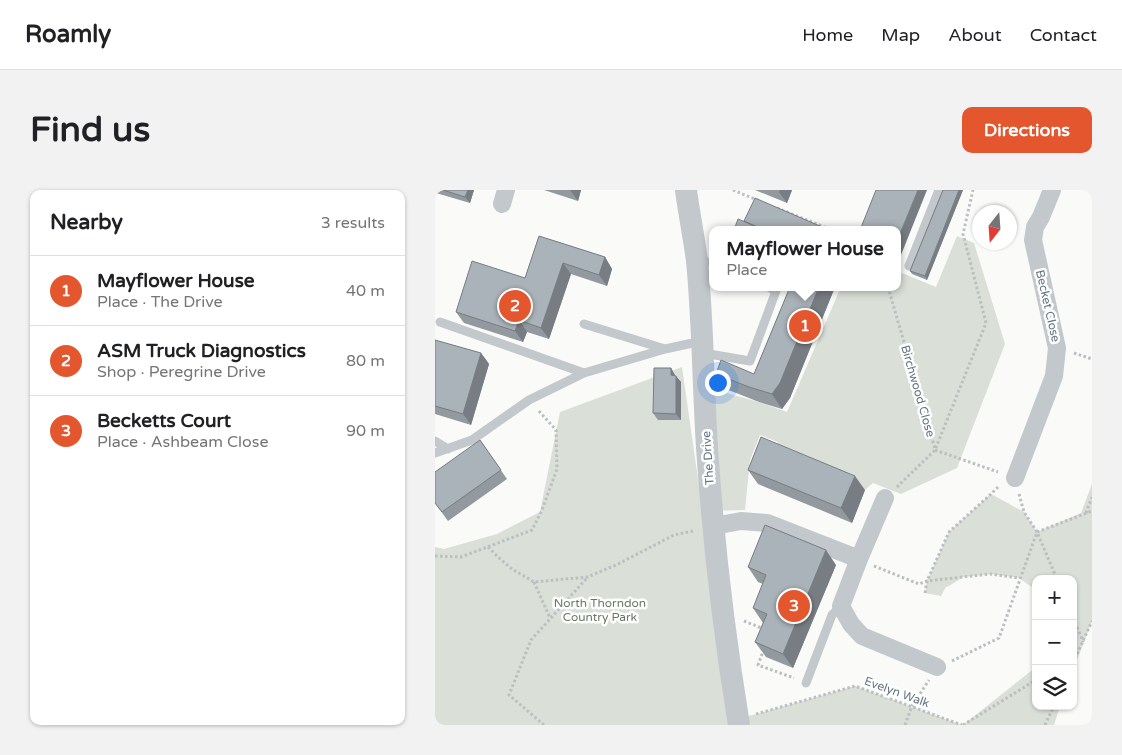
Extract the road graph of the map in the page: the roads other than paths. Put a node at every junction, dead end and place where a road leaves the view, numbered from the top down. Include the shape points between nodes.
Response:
1 (939, 190) edge
2 (1052, 190) edge
3 (683, 192) edge
4 (705, 262) edge
5 (909, 266) dead end
6 (776, 291) edge
7 (440, 322) dead end
8 (584, 324) dead end
9 (702, 347) junction
10 (665, 349) junction
11 (585, 373) junction
12 (435, 441) edge
13 (448, 449) junction
14 (435, 453) edge
15 (1011, 477) road end
16 (885, 498) road end
17 (714, 526) junction
18 (859, 560) junction
19 (841, 606) junction
20 (937, 668) road end
21 (806, 683) road end
22 (738, 721) edge

1 - 5 lane
2 - 15 street, Becket Close via 1035,227 1033,240 1057,348 1054,376
3 - 4 street, The Drive
4 - 9 street, The Drive via 700,298
6 - 9 lane via 749,361
7 - 11 lane
8 - 10 lane
9 - 10 lane
9 - 17 street, The Drive
10 - 11 lane
11 - 13 lane via 529,400 472,440
12 - 13 lane
13 - 14 lane
16 - 18 street
17 - 18 street via 741,521 767,523
17 - 22 street, The Drive
18 - 19 street
19 - 20 street via 862,636
19 - 21 lane via 832,614

